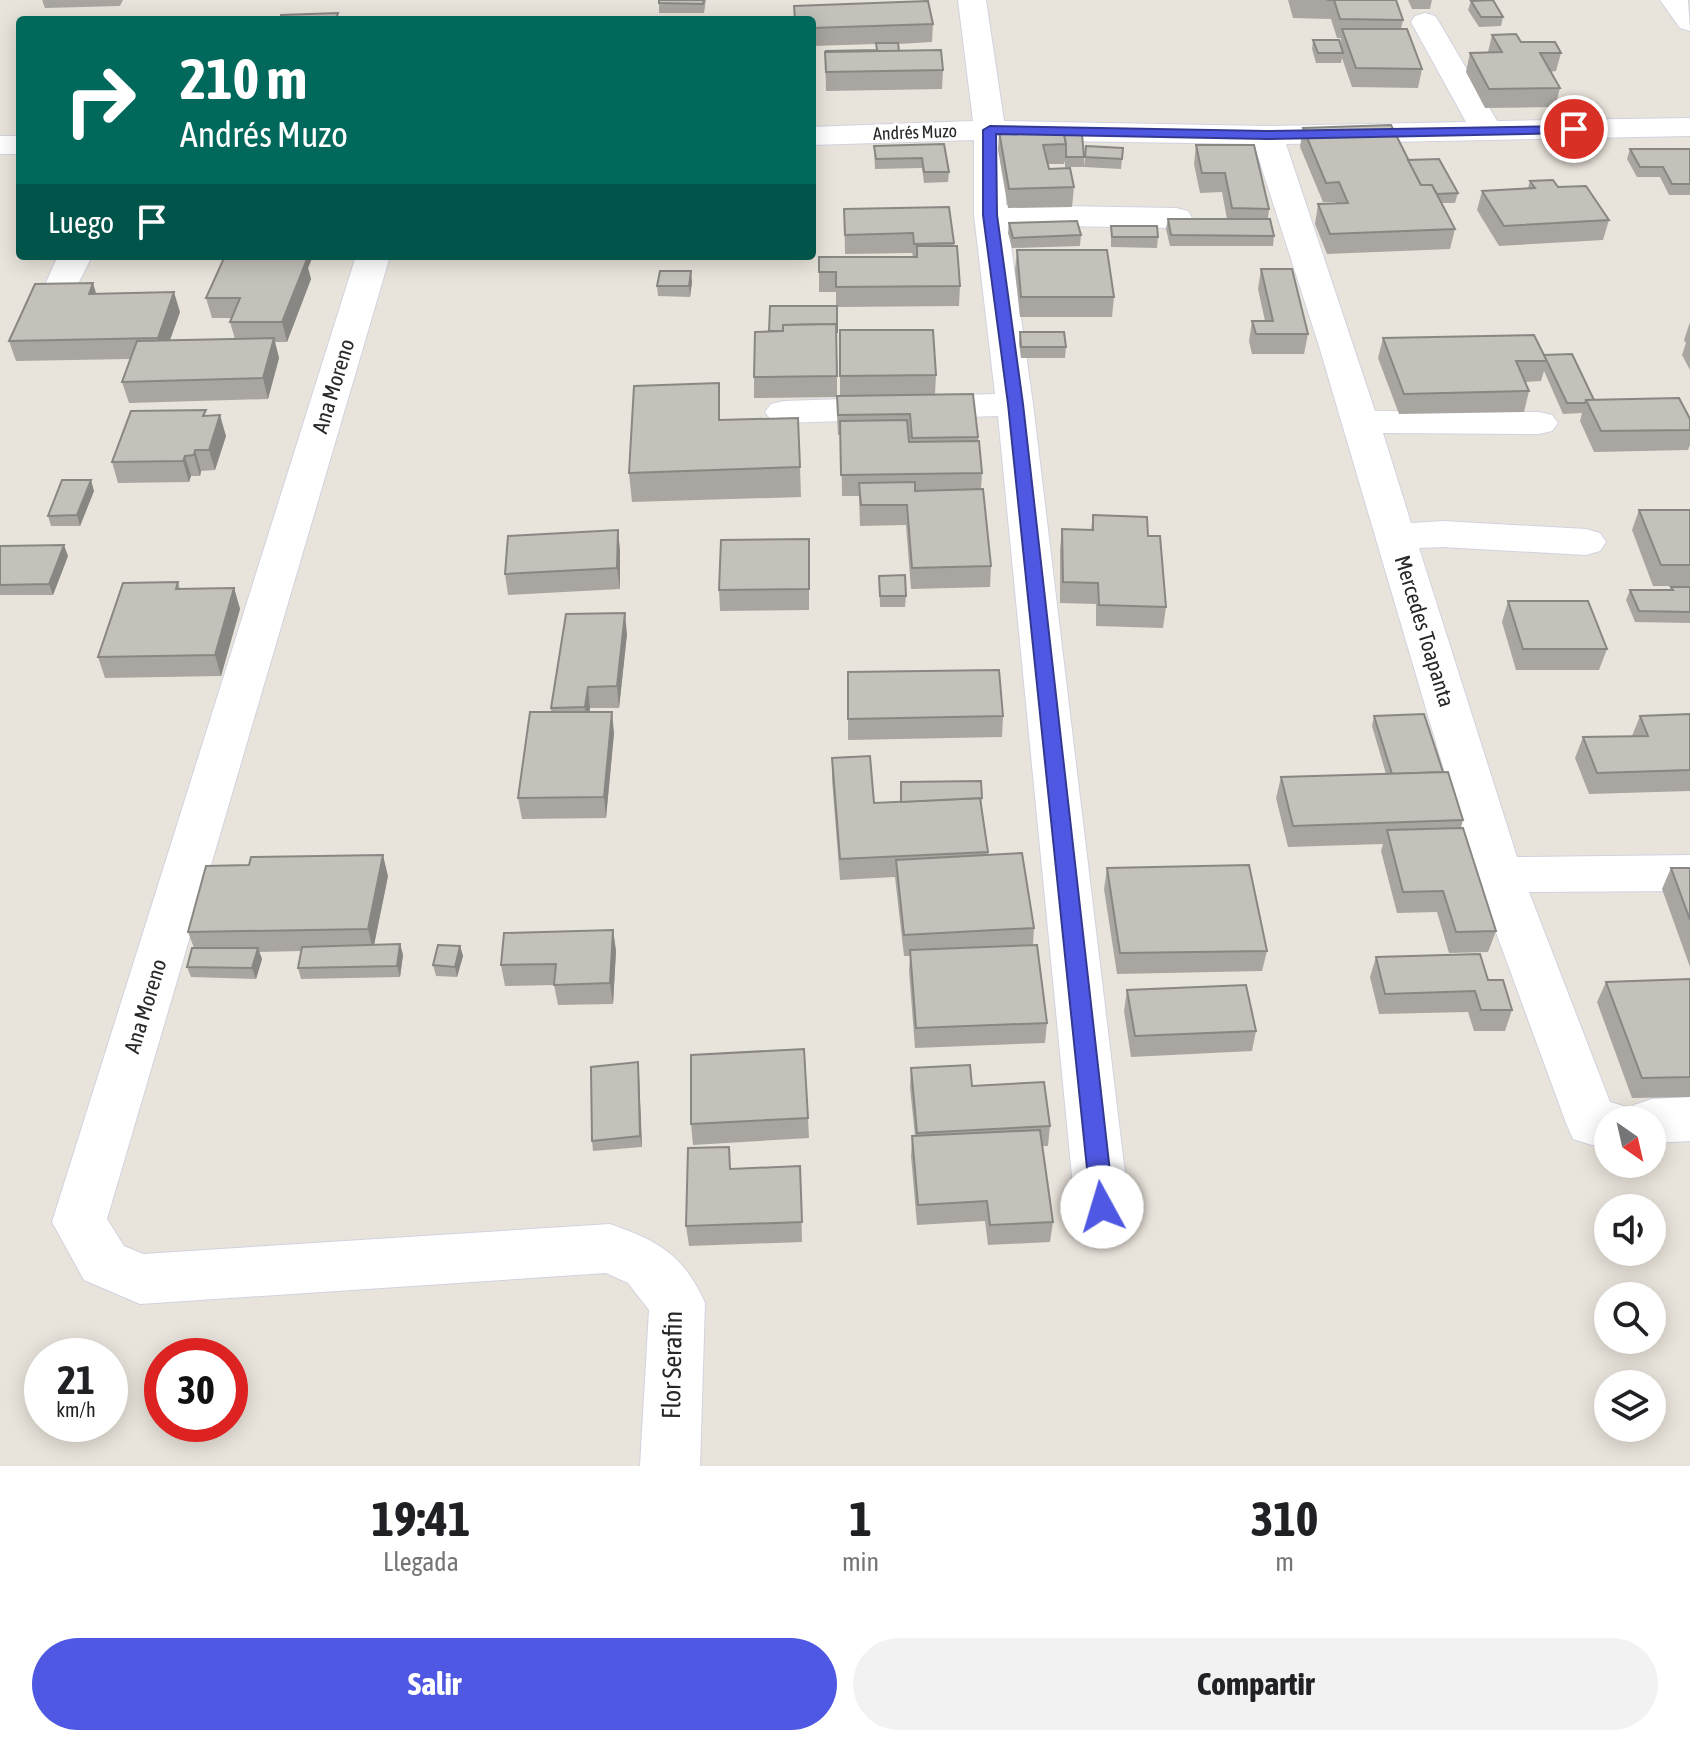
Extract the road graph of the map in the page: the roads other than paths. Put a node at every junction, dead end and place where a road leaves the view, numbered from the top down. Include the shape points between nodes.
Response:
1 (972, 0) edge
2 (1674, 0) edge
3 (1425, 22) dead end
4 (1690, 22) edge
5 (1690, 127) edge
6 (990, 130) junction
7 (1487, 131) junction
8 (1267, 135) junction
9 (816, 136) edge
10 (990, 215) junction
11 (1176, 218) edge
12 (73, 260) edge
13 (372, 260) edge
14 (59, 291) edge
15 (1015, 404) junction
16 (784, 412) dead end
17 (1361, 422) junction
18 (1539, 423) dead end
19 (1396, 537) junction
20 (1586, 542) dead end
21 (1690, 873) edge
22 (1499, 875) junction
23 (1594, 1108) edge
24 (1690, 1119) edge
25 (1666, 1120) edge
26 (1102, 1207) dead end
27 (610, 1248) joint
28 (670, 1466) edge

1 - 6 street
2 - 4 street
3 - 7 street
5 - 7 street, Andrés Muzo
6 - 8 street, Andrés Muzo
6 - 9 street, Andrés Muzo
6 - 10 street
7 - 8 street, Andrés Muzo
8 - 17 street, Mercedes Toapanta
10 - 11 street
10 - 15 street
12 - 14 street
13 - 27 street, Ana Moreno via 79,1222 104,1263 140,1279
15 - 16 street
15 - 26 street
17 - 18 street
17 - 19 street, Mercedes Toapanta
19 - 20 street via 1443,534
19 - 22 street, Mercedes Toapanta
21 - 22 street
22 - 23 street, Mercedes Toapanta
24 - 25 street
27 - 28 street, Flor Serafin via 648,1266 677,1303

